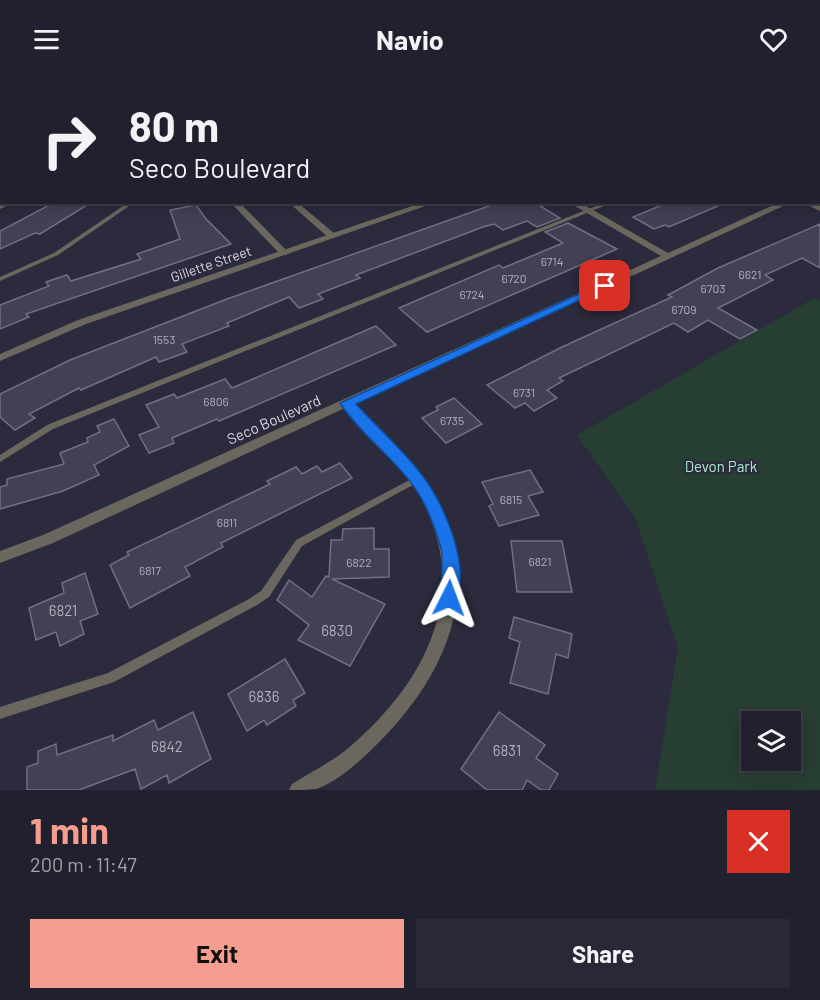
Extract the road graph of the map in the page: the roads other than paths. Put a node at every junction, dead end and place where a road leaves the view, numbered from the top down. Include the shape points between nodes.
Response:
1 (131, 204) edge
2 (236, 204) edge
3 (294, 204) edge
4 (427, 204) edge
5 (575, 204) edge
6 (607, 204) edge
7 (784, 204) edge
8 (588, 212) junction
9 (332, 236) junction
10 (284, 253) junction
11 (669, 257) junction
12 (0, 279) edge
13 (0, 358) edge
14 (347, 403) junction
15 (0, 459) edge
16 (417, 479) junction
17 (0, 557) edge
18 (0, 713) edge
19 (298, 790) edge

1 - 12 lane via 56,254
2 - 10 street
3 - 9 street
4 - 9 street, Gillette Street
5 - 8 street
6 - 8 lane
7 - 11 street, Seco Boulevard
8 - 11 street
8 - 15 lane via 50,427
9 - 10 street, Gillette Street
10 - 13 street, Gillette Street via 82,322
11 - 14 street, Seco Boulevard
14 - 16 street
14 - 17 street, Seco Boulevard via 48,539
16 - 18 lane via 299,543 274,582 253,602 110,678
16 - 19 street via 435,511 449,550 452,579 447,617 434,656 415,690 384,727 350,757

